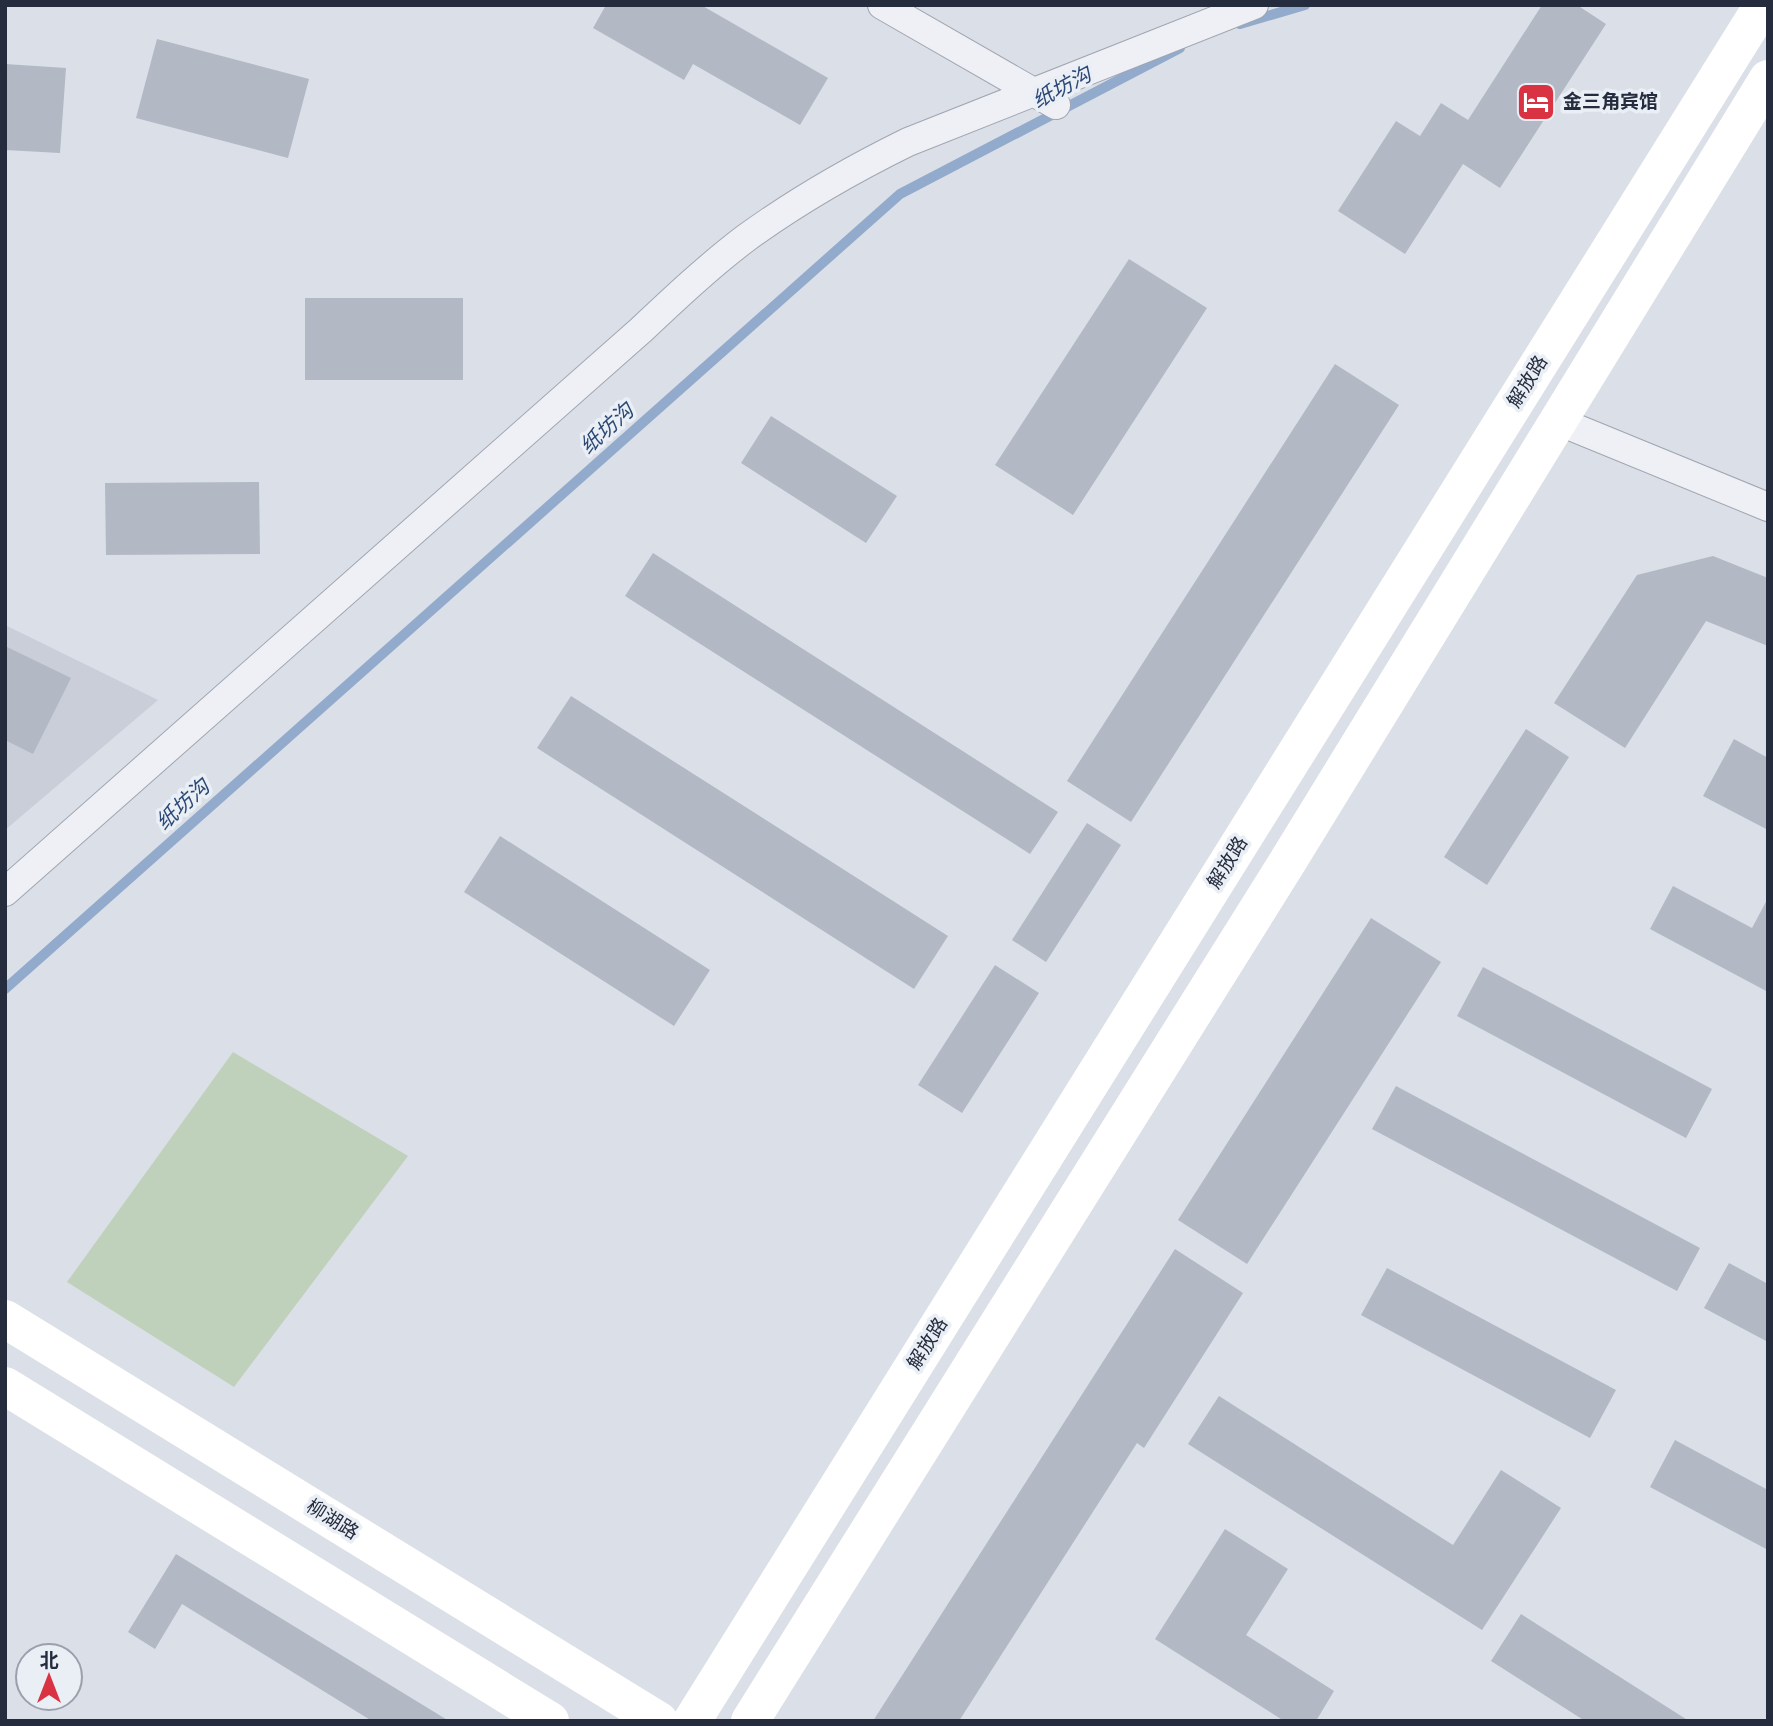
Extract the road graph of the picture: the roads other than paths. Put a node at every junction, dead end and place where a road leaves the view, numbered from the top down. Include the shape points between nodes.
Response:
1 (882, 5) edge
2 (1255, 5) edge
3 (1761, 10) edge
4 (1768, 79) edge
5 (1043, 98) junction
6 (1558, 421) junction
7 (1768, 507) edge
8 (5, 892) edge
9 (5, 1319) edge
10 (5, 1385) edge
11 (550, 1721) edge
12 (659, 1721) edge
13 (692, 1721) edge
14 (750, 1721) edge

1 - 5 street
2 - 5 street
3 - 13 main road, 解放路
4 - 6 main road
5 - 8 street via 908,142 803,199 746,239 691,282
6 - 7 street
6 - 14 main road
9 - 12 main road, 柳湖路
10 - 11 main road

